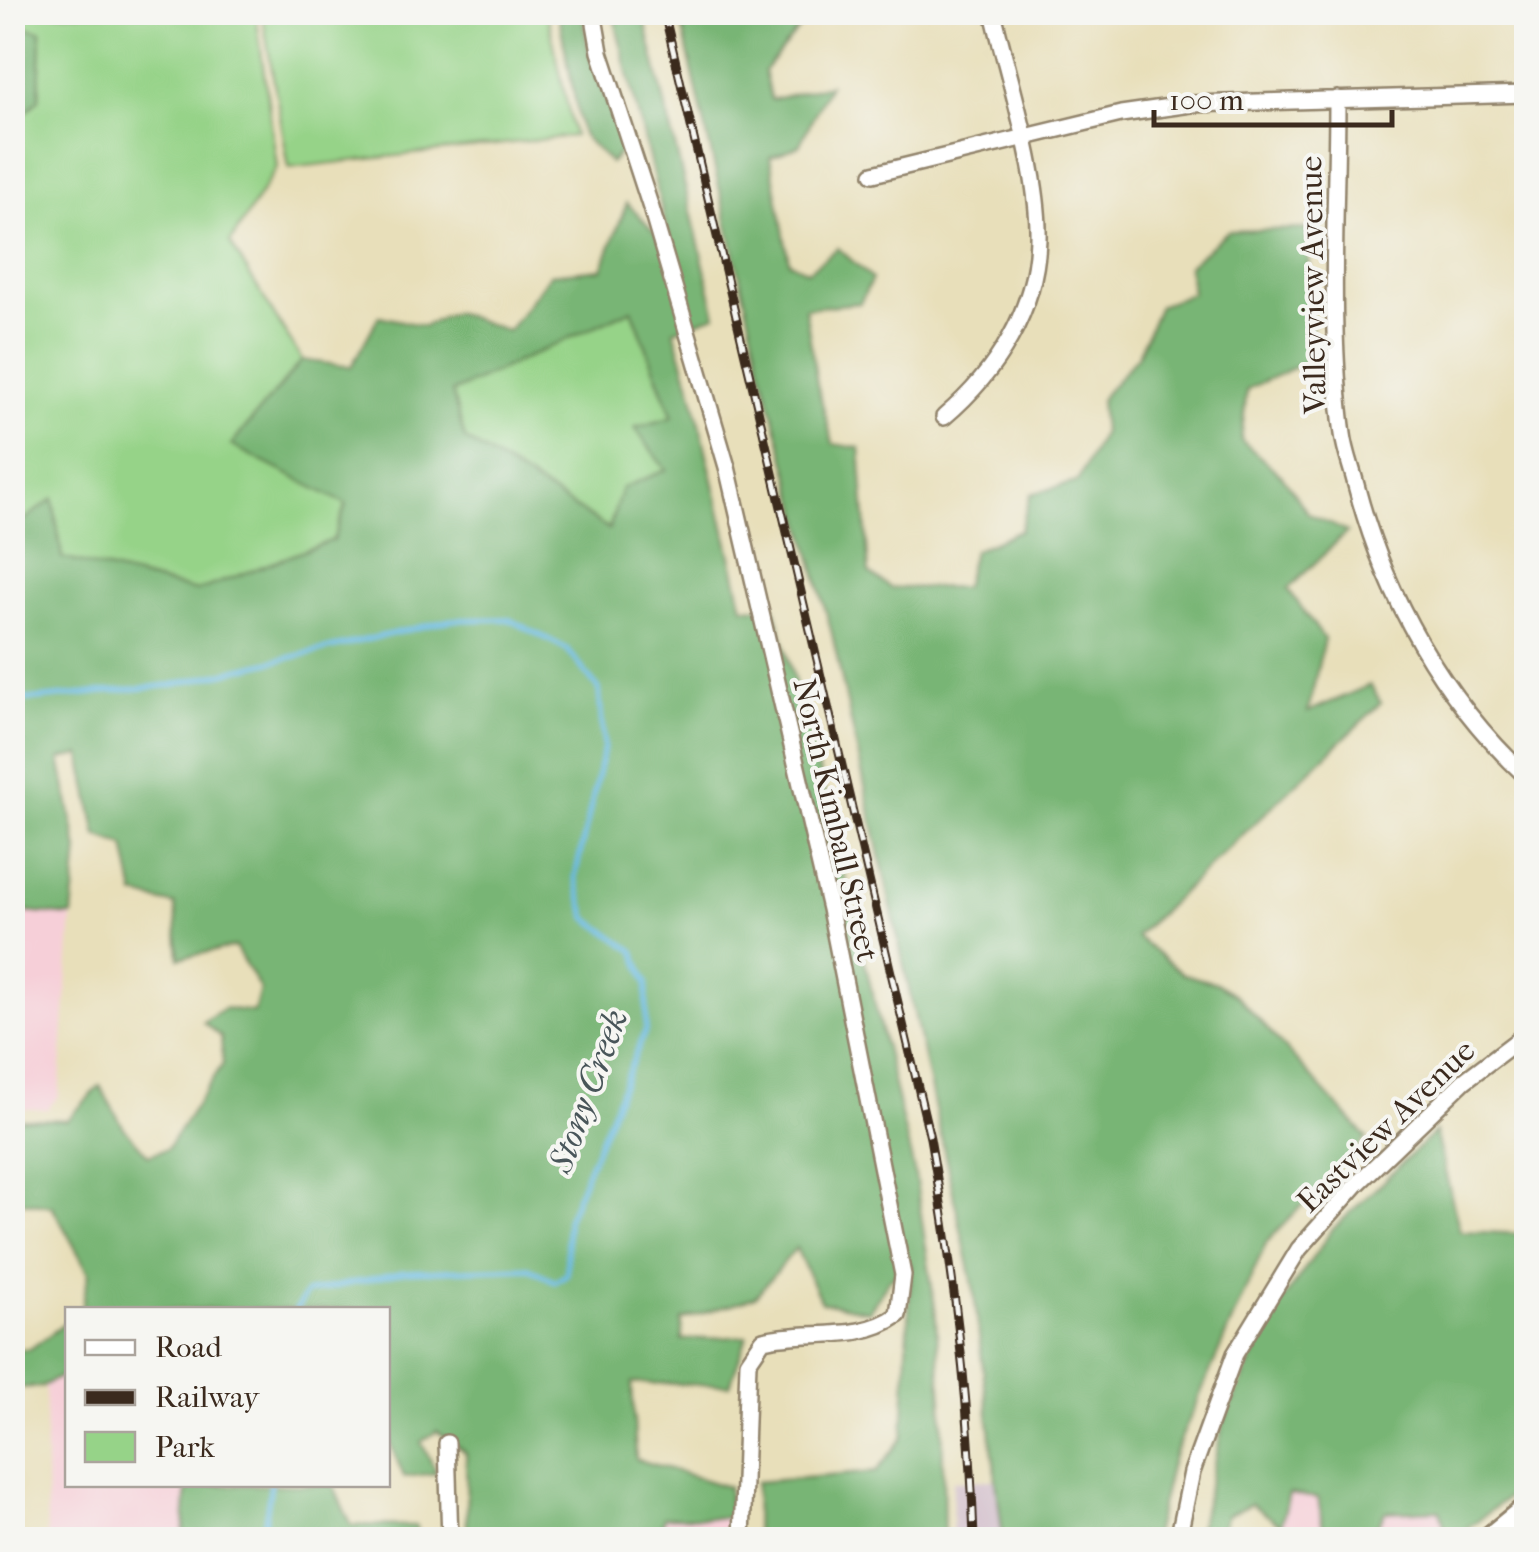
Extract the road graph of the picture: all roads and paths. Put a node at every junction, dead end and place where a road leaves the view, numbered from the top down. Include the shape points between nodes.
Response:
1 (593, 12) edge
2 (992, 12) edge
3 (1526, 94) edge
4 (1338, 99) junction
5 (1022, 136) junction
6 (873, 174) dead end
7 (944, 417) dead end
8 (1526, 776) edge
9 (1526, 1034) edge
10 (447, 1443) dead end
11 (1526, 1508) edge
12 (450, 1540) edge
13 (742, 1540) edge
14 (1178, 1540) edge
15 (1488, 1540) edge

1 - 13 street, North Kimball Street via 727,467 830,909 903,1274 898,1315 881,1328 763,1340 748,1362
2 - 5 street
3 - 4 street
4 - 5 street via 1190,104
4 - 8 street, Valleyview Avenue via 1337,353 1343,436 1367,528 1442,680 1488,741
5 - 6 street
5 - 7 street via 1038,240 1025,308 998,362
9 - 14 street, Eastview Avenue via 1451,1094 1299,1250 1235,1354 1192,1472
10 - 12 street
11 - 15 street

